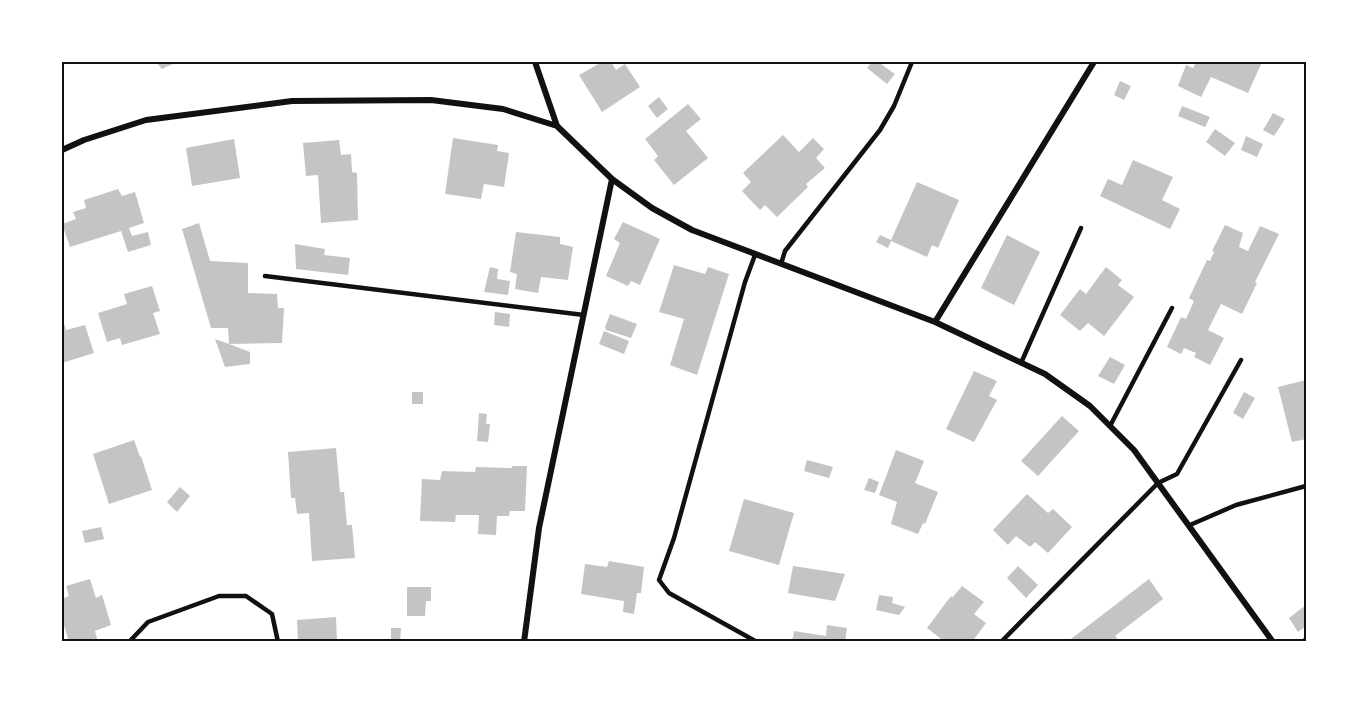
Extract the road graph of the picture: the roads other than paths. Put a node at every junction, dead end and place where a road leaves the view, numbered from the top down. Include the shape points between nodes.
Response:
1 (535, 62) edge
2 (912, 62) edge
3 (1094, 62) edge
4 (557, 126) junction
5 (62, 150) edge
6 (612, 179) junction
7 (1081, 228) dead end
8 (755, 255) junction
9 (781, 265) junction
10 (265, 276) dead end
11 (1172, 308) dead end
12 (584, 315) junction
13 (935, 322) junction
14 (1241, 360) dead end
15 (1021, 363) junction
16 (1110, 426) junction
17 (1158, 483) junction
18 (1306, 486) edge
19 (1190, 525) junction
20 (1306, 639) edge
21 (129, 642) edge
22 (278, 642) edge
23 (524, 642) edge
24 (757, 642) edge
25 (1001, 642) edge
26 (1273, 642) edge
27 (1303, 642) edge

1 - 4 street
2 - 9 lane via 880,130 785,251
3 - 13 street
4 - 5 street via 503,109 431,100 292,100 146,120
4 - 6 street
6 - 8 street via 692,230
6 - 12 street
7 - 15 lane
8 - 9 street
8 - 24 lane via 659,580 669,593
9 - 13 street
10 - 12 lane
11 - 16 lane
12 - 23 street via 539,528
13 - 15 street
14 - 17 lane via 1177,474
15 - 16 street via 1045,374 1090,406
16 - 17 street
17 - 19 street
17 - 25 lane
18 - 19 lane via 1236,505
19 - 26 street
20 - 27 lane
21 - 22 lane via 148,622 219,596 246,596 272,615

